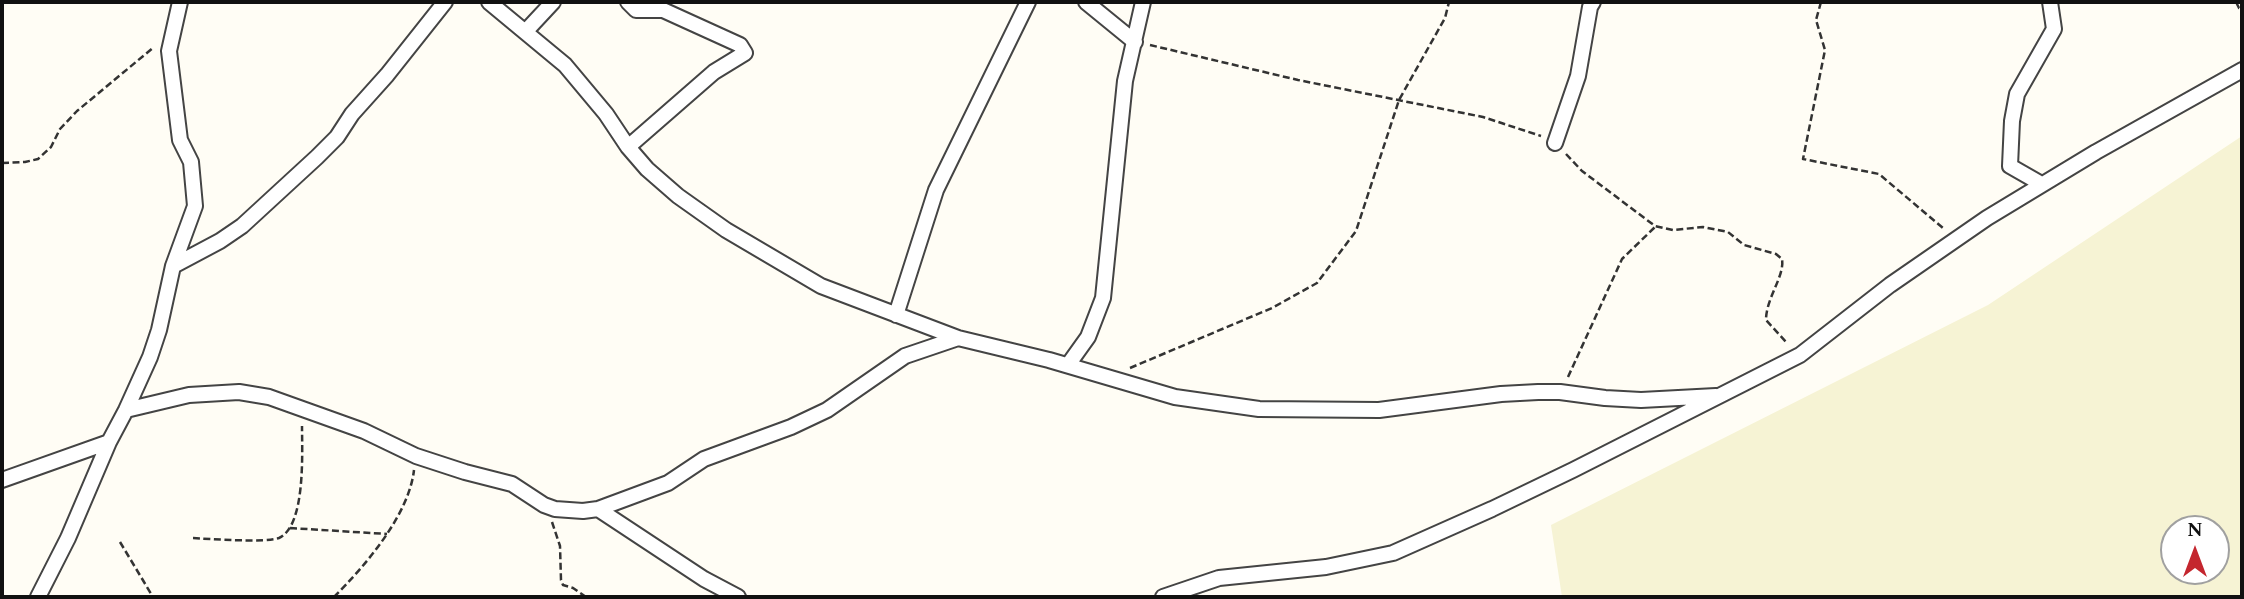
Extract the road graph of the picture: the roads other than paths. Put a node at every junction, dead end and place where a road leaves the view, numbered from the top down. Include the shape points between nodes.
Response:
1 (180, 2) edge
2 (445, 2) edge
3 (489, 2) edge
4 (553, 2) edge
5 (628, 2) edge
6 (1028, 2) edge
7 (1086, 2) edge
8 (1143, 2) edge
9 (1593, 2) edge
10 (2050, 2) edge
11 (526, 31) junction
12 (1135, 42) junction
13 (2242, 71) edge
14 (1556, 143) road end
15 (628, 147) junction
16 (2038, 183) dead end
17 (173, 267) junction
18 (896, 316) junction
19 (958, 338) junction
20 (1068, 365) junction
21 (1716, 396) junction
22 (126, 410) junction
23 (108, 442) junction
24 (2, 480) edge
25 (598, 509) junction
26 (38, 597) edge
27 (738, 597) edge
28 (1163, 597) edge

1 - 17 street via 169,51 180,140 191,162 195,206
2 - 17 street via 317,157 242,226
3 - 11 street
4 - 11 street
5 - 15 street via 636,10 663,10 740,45 745,53 714,72
6 - 18 street via 936,190
7 - 12 street
8 - 12 street
9 - 14 street via 1578,76
10 - 16 street via 2054,29 2017,94 2012,121 2010,166
11 - 15 street via 565,65
12 - 20 street via 1125,81 1103,298 1088,337
13 - 21 street via 1987,218 1800,355
15 - 18 street via 678,196 726,230 821,286
17 - 22 street via 156,339
18 - 19 street
19 - 20 street
19 - 25 street via 905,356 827,410 704,459 668,483
20 - 21 street via 1175,397 1259,409 1379,410 1501,394 1560,392 1641,400
21 - 28 street via 1584,465 1393,553 1326,568 1219,578
22 - 23 street
22 - 25 street via 188,395 239,392 269,397 364,431 416,456 512,484 544,505 569,511
23 - 24 street
23 - 26 street
25 - 27 street

